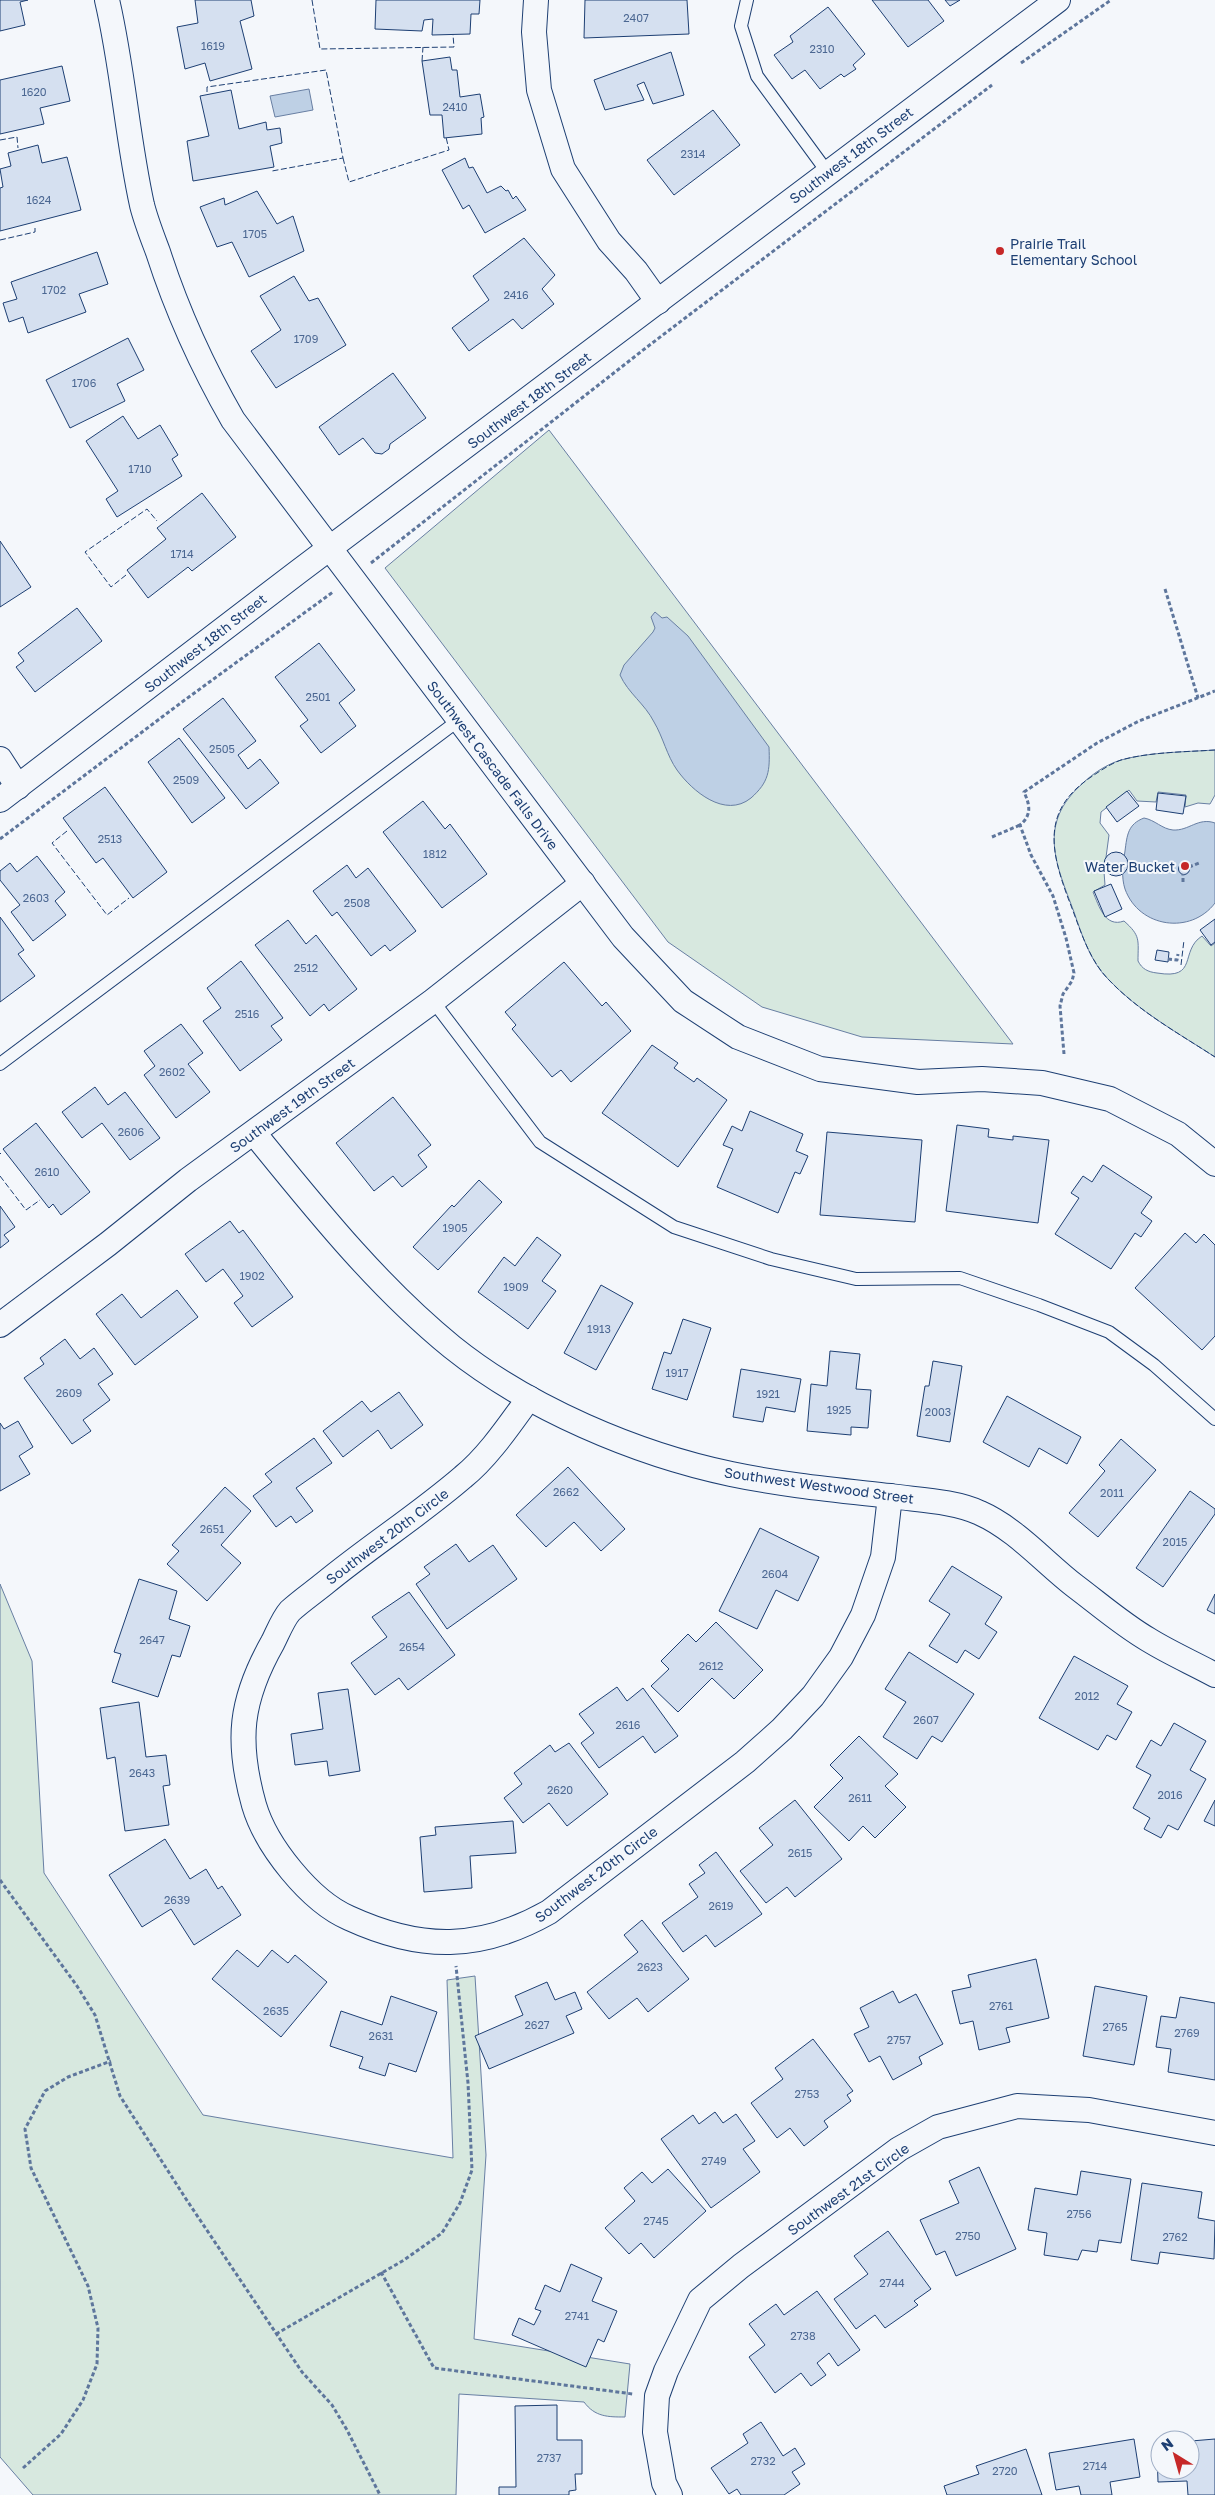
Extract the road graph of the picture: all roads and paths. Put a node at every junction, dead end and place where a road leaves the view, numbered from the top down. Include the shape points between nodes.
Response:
1 (107, 0) edge
2 (536, 0) edge
3 (747, 0) edge
4 (1058, 0) edge
5 (1111, 0) edge
6 (1014, 68) dead end
7 (1000, 79) dead end
8 (828, 173) junction
9 (658, 302) junction
10 (330, 548) junction
11 (353, 578) junction
12 (1165, 589) dead end
13 (1215, 692) edge
14 (1198, 698) junction
15 (459, 720) junction
16 (0, 759) edge
17 (9, 794) edge
18 (1020, 825) junction
19 (992, 837) dead end
20 (0, 839) edge
21 (1199, 863) dead end
22 (1189, 867) dead end
23 (1183, 874) dead end
24 (1182, 882) dead end
25 (583, 883) junction
26 (1178, 954) dead end
27 (1168, 960) dead end
28 (433, 1001) junction
29 (1064, 1054) dead end
30 (0, 1064) edge
31 (254, 1133) junction
32 (1215, 1164) edge
33 (0, 1325) edge
34 (529, 1398) junction
35 (1215, 1419) edge
36 (890, 1496) junction
37 (1215, 1675) edge
38 (0, 1880) edge
39 (454, 1942) junction
40 (111, 2061) junction
41 (1215, 2133) edge
42 (381, 2272) junction
43 (276, 2334) junction
44 (657, 2396) junction
45 (22, 2468) dead end
46 (380, 2495) edge
47 (670, 2495) edge

1 - 10 street, Southwest Cascade Falls Drive via 143,207 173,298 208,376 233,420
2 - 9 street via 534,32 539,90 563,169 610,241
3 - 8 lane via 741,26 757,76
4 - 8 street, Southwest 18th Street
5 - 6 path
7 - 11 path via 631,359
8 - 9 street, Southwest 18th Street
9 - 10 street, Southwest 18th Street
10 - 11 street, Southwest Cascade Falls Drive
10 - 17 street, Southwest 18th Street
11 - 15 street, Southwest Cascade Falls Drive
11 - 20 path
12 - 14 path
13 - 14 path
14 - 18 path via 1130,725 1024,792 1030,804 1026,820
15 - 25 street, Southwest Cascade Falls Drive
15 - 30 lane
16 - 17 street
18 - 19 path
18 - 29 path via 1031,855 1053,896 1074,973 1060,1006
21 - 22 path
23 - 24 path
25 - 28 street, Southwest 19th Street
25 - 32 street, Southwest Cascade Falls Drive via 623,937 683,1001 738,1037 820,1069 918,1082 982,1079 1042,1083 1110,1099 1178,1134
26 - 27 path via 1177,960
28 - 31 street, Southwest 19th Street
28 - 35 lane via 540,1142 674,1227 771,1259 856,1279 960,1278 1039,1304 1109,1332 1154,1365
31 - 33 street, Southwest 19th Street
31 - 34 street, Southwest Westwood Street via 354,1253 388,1287 453,1347
34 - 36 street, Southwest Westwood Street via 579,1423 662,1455 731,1474
34 - 39 street, Southwest 20th Circle via 465,1476 289,1612 251,1684 242,1730 246,1777 256,1813 275,1849 301,1883 343,1916 379,1932 424,1942
36 - 37 street, Southwest Westwood Street via 932,1501 979,1512 1012,1533 1147,1639
36 - 39 street, Southwest 20th Circle via 883,1557 863,1615 841,1657 813,1696 782,1729 745,1762 549,1912 521,1928
38 - 40 path via 78,1986 95,2015
39 - 42 path via 468,2083 472,2170 460,2203 442,2233
40 - 43 path via 120,2096
40 - 45 path via 68,2077 45,2091 25,2129 32,2168 88,2286 98,2328 97,2364 83,2400 61,2434
41 - 44 street, Southwest 21st Circle via 1089,2110 1017,2106 938,2127 899,2149 848,2186 700,2300
42 - 43 path
42 - 44 path via 434,2368
43 - 46 path via 302,2372 332,2405
44 - 47 street, Southwest 21st Circle via 655,2432 664,2483

